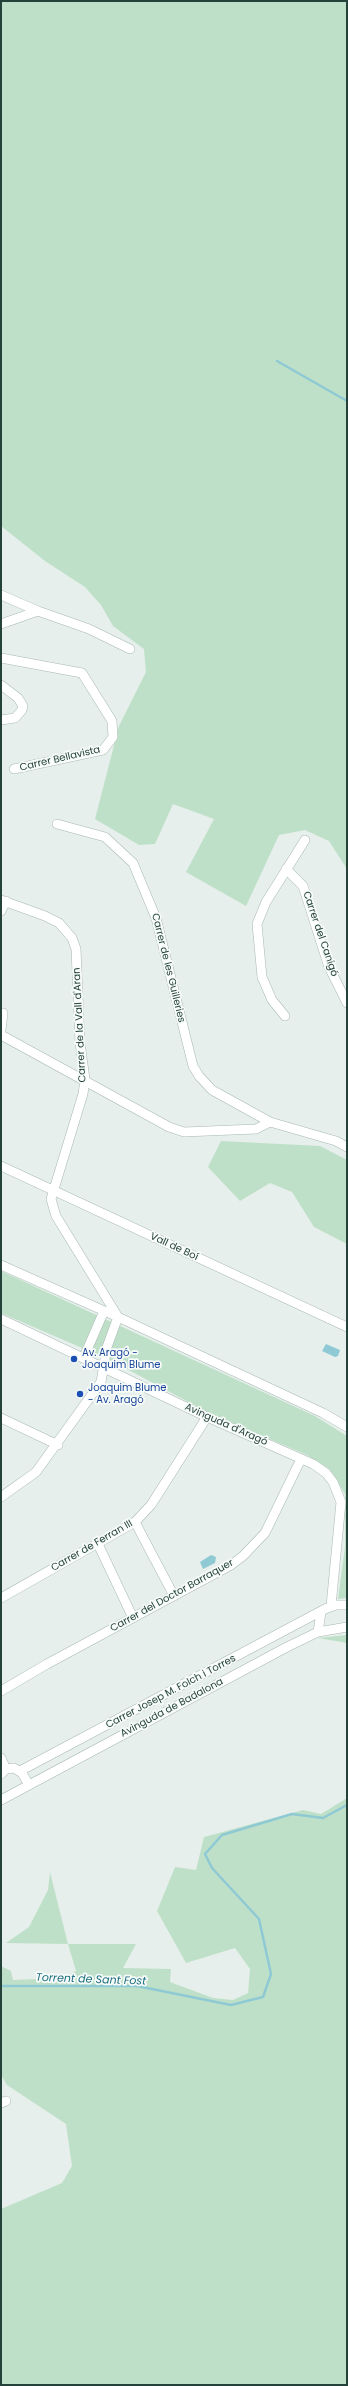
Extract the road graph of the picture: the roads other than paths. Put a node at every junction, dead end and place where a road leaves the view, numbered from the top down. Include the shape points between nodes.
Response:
1 (1, 595) edge
2 (38, 612) junction
3 (1, 624) edge
4 (130, 649) dead end
5 (1, 658) edge
6 (1, 685) edge
7 (1, 720) edge
8 (14, 769) dead end
9 (58, 824) dead end
10 (305, 840) dead end
11 (286, 869) junction
12 (3, 901) edge
13 (1, 911) edge
14 (347, 1003) edge
15 (3, 1013) dead end
16 (285, 1016) dead end
17 (1, 1030) edge
18 (1, 1035) edge
19 (85, 1079) junction
20 (270, 1122) junction
21 (347, 1147) edge
22 (1, 1166) edge
23 (53, 1190) junction
24 (1, 1265) edge
25 (100, 1287) junction
26 (104, 1311) junction
27 (118, 1317) junction
28 (1, 1319) edge
29 (347, 1327) edge
30 (84, 1357) junction
31 (104, 1367) junction
32 (207, 1417) junction
33 (1, 1418) edge
34 (347, 1426) edge
35 (58, 1445) junction
36 (302, 1459) junction
37 (1, 1497) edge
38 (135, 1522) junction
39 (98, 1544) junction
40 (174, 1596) junction
41 (1, 1598) edge
42 (347, 1605) edge
43 (331, 1606) junction
44 (321, 1612) junction
45 (134, 1618) junction
46 (347, 1627) edge
47 (318, 1632) junction
48 (1, 1691) edge
49 (1, 1758) edge
50 (20, 1770) junction
51 (4, 1771) edge
52 (29, 1784) junction
53 (2, 1796) edge

1 - 2 street
2 - 3 street
2 - 4 street via 89,629
5 - 8 street, Carrer Bellavista via 82,673 112,721 113,737 103,750
6 - 7 street via 18,698 23,706 15,718
9 - 20 street, Carrer de les Guilleries via 104,837 133,863 156,918 189,1052 199,1076 212,1090
10 - 11 street
11 - 14 street, Carrer del Canigó via 300,880 305,890 329,966
11 - 16 street via 260,914 256,933 266,989
12 - 13 street
12 - 19 street, Carrer de la Vall d'Aran via 59,923 72,938 76,949 80,1043
15 - 17 street
18 - 19 street
19 - 20 street via 170,1127 184,1132 256,1129
19 - 23 street, Carrer de la Vall d'Aran via 83,1094
20 - 21 street via 336,1141
22 - 23 street, Vall de Boí
23 - 25 street, Carrer de la Vall d'Aran via 52,1207 56,1216
23 - 29 street, Vall de Boí
24 - 26 street
25 - 26 street
25 - 27 street, Carrer de la Vall d'Aran
26 - 27 street
26 - 30 street
27 - 31 street via 107,1347
27 - 34 street
28 - 30 street, Avinguda d'Aragó
30 - 31 street, Avinguda d'Aragó
31 - 32 street, Avinguda d'Aragó
31 - 35 street via 101,1382
32 - 36 street, Avinguda d'Aragó
32 - 38 street, Carrer de Ferran III via 150,1505
33 - 35 street
35 - 37 street via 36,1472
36 - 40 street, Carrer del Doctor Barraquer via 273,1520 252,1548 231,1565
36 - 43 street, Avinguda d'Aragó via 326,1473 341,1502
38 - 39 street, Carrer de Ferran III
38 - 40 street
39 - 41 street, Carrer de Ferran III
39 - 45 street
40 - 45 street, Carrer del Doctor Barraquer
42 - 43 street
43 - 44 street
44 - 47 street
44 - 50 street, Carrer Josep M. Folch i Torres
45 - 48 street, Carrer del Doctor Barraquer
46 - 47 street, Avinguda de Badalona
47 - 52 street, Avinguda de Badalona
49 - 51 street
50 - 51 street via 14,1768
50 - 52 street
52 - 53 street, Avinguda de Badalona

